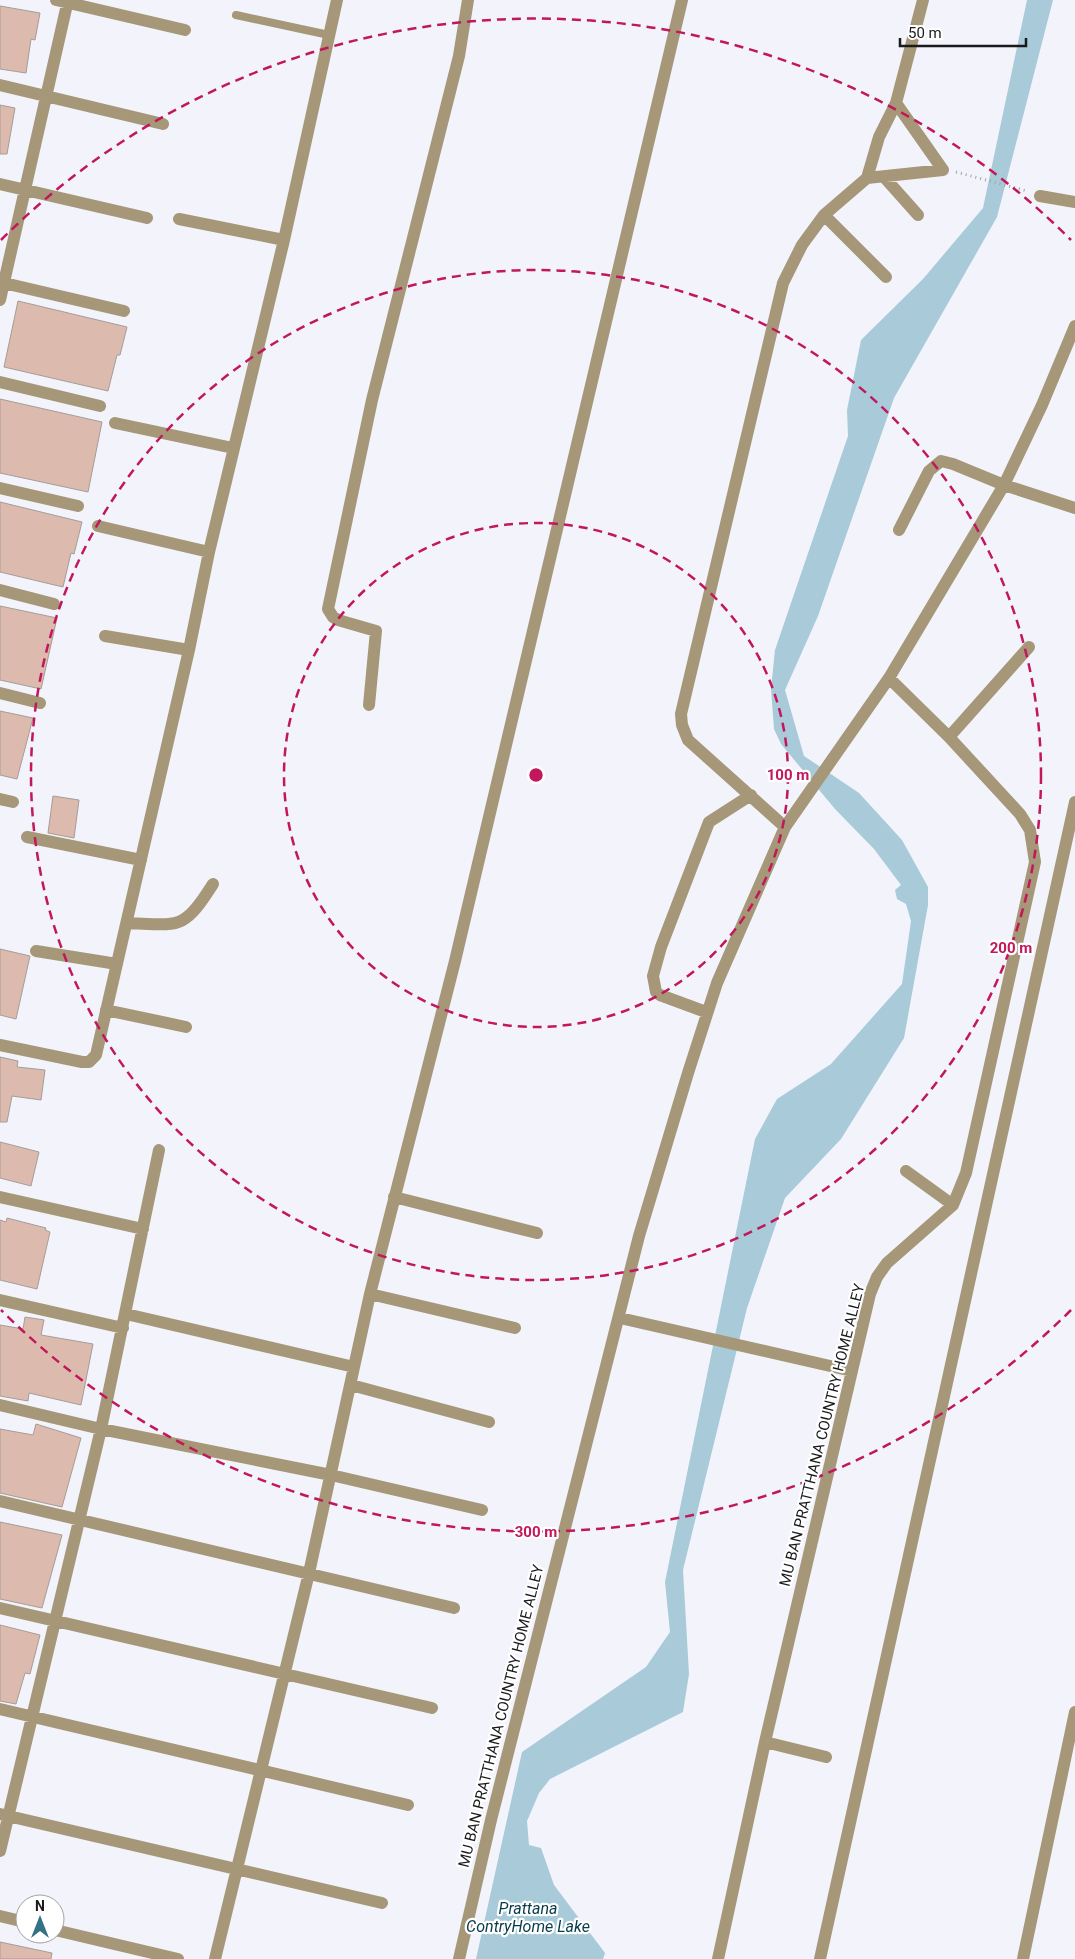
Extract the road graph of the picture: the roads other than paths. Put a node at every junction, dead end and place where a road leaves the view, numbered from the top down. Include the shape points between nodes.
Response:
1 (337, 0) edge
2 (468, 0) edge
3 (682, 0) edge
4 (923, 0) edge
5 (64, 1) edge
6 (236, 14) dead end
7 (185, 30) dead end
8 (329, 35) junction
9 (0, 85) edge
10 (46, 96) junction
11 (896, 103) junction
12 (163, 124) dead end
13 (867, 178) junction
14 (885, 178) junction
15 (0, 184) edge
16 (25, 190) junction
17 (1040, 196) dead end
18 (1075, 202) edge
19 (824, 215) junction
20 (918, 216) dead end
21 (147, 218) dead end
22 (179, 219) dead end
23 (284, 240) junction
24 (886, 277) dead end
25 (2, 282) edge
26 (0, 300) edge
27 (124, 311) dead end
28 (1075, 326) edge
29 (0, 382) edge
30 (100, 406) dead end
31 (115, 423) dead end
32 (234, 448) junction
33 (1004, 485) junction
34 (0, 488) edge
35 (78, 506) dead end
36 (1075, 508) edge
37 (98, 526) dead end
38 (899, 530) dead end
39 (209, 552) junction
40 (0, 590) edge
41 (54, 604) dead end
42 (105, 636) dead end
43 (1029, 647) dead end
44 (189, 650) junction
45 (889, 678) junction
46 (0, 694) edge
47 (40, 703) dead end
48 (369, 705) dead end
49 (949, 737) junction
50 (751, 795) junction
51 (1075, 802) edge
52 (785, 826) junction
53 (27, 837) dead end
54 (140, 860) junction
55 (213, 884) dead end
56 (127, 923) junction
57 (36, 951) dead end
58 (117, 964) junction
59 (106, 1010) junction
60 (706, 1012) junction
61 (186, 1027) dead end
62 (0, 1045) edge
63 (159, 1150) dead end
64 (906, 1171) dead end
65 (0, 1197) edge
66 (394, 1197) junction
67 (953, 1204) junction
68 (143, 1229) junction
69 (537, 1233) dead end
70 (370, 1294) junction
71 (0, 1300) edge
72 (126, 1314) junction
73 (620, 1318) junction
74 (122, 1328) junction
75 (515, 1328) dead end
76 (354, 1367) junction
77 (852, 1371) junction
78 (351, 1385) junction
79 (0, 1405) edge
80 (489, 1422) dead end
81 (101, 1430) junction
82 (331, 1475) junction
83 (0, 1500) edge
84 (482, 1510) dead end
85 (80, 1519) junction
86 (309, 1573) junction
87 (0, 1608) edge
88 (454, 1608) dead end
89 (57, 1620) junction
90 (285, 1674) junction
91 (432, 1708) dead end
92 (0, 1709) edge
93 (1075, 1712) edge
94 (32, 1717) junction
95 (765, 1742) junction
96 (826, 1757) dead end
97 (261, 1772) junction
98 (408, 1805) dead end
99 (4, 1815) edge
100 (0, 1852) edge
101 (238, 1870) junction
102 (382, 1903) dead end
103 (0, 1916) edge
104 (15, 1920) edge
105 (65, 1932) edge
106 (178, 1959) edge
107 (215, 1959) edge
108 (459, 1959) edge
109 (718, 1959) edge
110 (820, 1959) edge
111 (1023, 1959) edge

1 - 8 street
2 - 48 street via 459,56 372,400 328,609 333,618 376,631
3 - 66 street via 455,961
4 - 11 street
5 - 7 street
5 - 10 street
6 - 8 lane
8 - 23 street
9 - 10 street
10 - 12 street
10 - 16 street
11 - 13 street via 879,137
11 - 14 street via 943,170
13 - 14 street
13 - 19 street
14 - 20 street
15 - 16 street
16 - 21 street
16 - 25 street
17 - 18 street
19 - 24 street
19 - 50 street via 802,244 783,283 681,714 688,740
22 - 23 street
23 - 32 street
25 - 26 street
25 - 27 street
28 - 33 street, MU BAN PRATTHANA COUNTRY HOME ALLEY
29 - 30 street
31 - 32 street
32 - 39 street
33 - 36 street
33 - 38 street via 941,461 929,471
33 - 45 street, MU BAN PRATTHANA COUNTRY HOME ALLEY
34 - 35 street
37 - 39 street
39 - 44 street
40 - 41 street
42 - 44 street
43 - 49 street
44 - 54 street
45 - 49 street, MU BAN PRATTHANA COUNTRY HOME ALLEY
45 - 52 street, MU BAN PRATTHANA COUNTRY HOME ALLEY
46 - 47 street
49 - 67 street, MU BAN PRATTHANA COUNTRY HOME ALLEY via 1020,814 1030,830 1035,862 966,1173
50 - 52 street
50 - 60 street via 709,822 653,976 656,992 660,995
51 - 110 street
52 - 60 street, MU BAN PRATTHANA COUNTRY HOME ALLEY via 733,942
53 - 54 street
54 - 56 street
55 - 56 street via 198,908 181,923
56 - 58 street
57 - 58 street
58 - 59 street
59 - 61 street
59 - 62 street via 96,1055 89,1062
60 - 73 street, MU BAN PRATTHANA COUNTRY HOME ALLEY via 639,1236
63 - 68 street
64 - 67 street
65 - 68 street
66 - 69 street
66 - 70 street
67 - 77 street, MU BAN PRATTHANA COUNTRY HOME ALLEY via 887,1263 877,1277
68 - 72 street
70 - 75 street
70 - 76 street
71 - 74 street
72 - 74 street
72 - 76 street
73 - 77 street
73 - 108 street, MU BAN PRATTHANA COUNTRY HOME ALLEY via 491,1820
74 - 81 street
76 - 78 street
77 - 95 street, MU BAN PRATTHANA COUNTRY HOME ALLEY
78 - 80 street
78 - 82 street
79 - 81 street
81 - 82 street
81 - 85 street
82 - 84 street
82 - 86 street
83 - 85 street
85 - 86 street
85 - 89 street
86 - 88 street
86 - 90 street
87 - 89 street
89 - 90 street
89 - 94 street
90 - 91 street
90 - 97 street
92 - 94 street
93 - 111 street
94 - 97 street
94 - 99 street
95 - 96 street
95 - 109 street, MU BAN PRATTHANA COUNTRY HOME ALLEY
97 - 98 street
97 - 101 street
99 - 100 street
99 - 101 street
101 - 102 street
101 - 107 street
103 - 104 street
105 - 106 street

